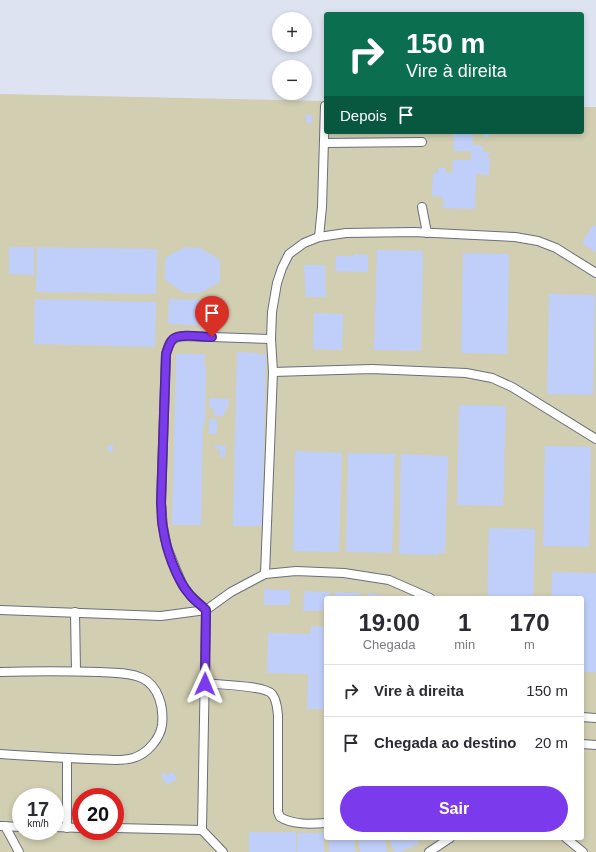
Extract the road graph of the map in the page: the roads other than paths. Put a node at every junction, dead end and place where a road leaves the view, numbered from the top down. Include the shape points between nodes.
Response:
1 (324, 134) edge
2 (422, 142) dead end
3 (324, 143) junction
4 (422, 207) dead end
5 (427, 233) junction
6 (319, 237) junction
7 (596, 273) edge
8 (271, 339) junction
9 (273, 372) junction
10 (596, 439) edge
11 (264, 574) junction
12 (425, 596) edge
13 (0, 610) edge
14 (206, 610) junction
15 (75, 612) junction
16 (76, 671) junction
17 (0, 672) edge
18 (205, 684) junction
19 (584, 717) edge
20 (596, 718) edge
21 (584, 744) edge
22 (596, 745) edge
23 (0, 754) edge
24 (67, 758) junction
25 (324, 823) edge
26 (3, 826) edge
27 (64, 828) edge
28 (67, 828) junction
29 (72, 828) edge
30 (124, 828) edge
31 (202, 830) junction
32 (447, 840) edge
33 (568, 840) edge
34 (19, 852) edge
35 (223, 852) edge
36 (429, 852) edge
37 (583, 852) edge

1 - 3 lane
2 - 3 lane
3 - 6 lane
4 - 5 lane
5 - 6 lane via 346,233
5 - 7 lane via 515,237 538,241 556,248
6 - 8 lane via 304,243 289,254 282,268 273,306
8 - 9 lane
8 - 14 lane via 182,336 174,338 166,354 162,527 183,586
9 - 10 lane via 372,369 466,373 492,378 512,387
9 - 11 lane
11 - 12 lane via 296,571 389,580
11 - 14 lane via 231,592
13 - 15 lane
14 - 15 lane via 161,616
14 - 18 lane
15 - 16 lane
16 - 17 lane
16 - 24 lane via 129,674 143,678 156,690 161,704 162,724 160,734 152,745 143,754 133,758
18 - 25 lane via 262,689 271,693 276,701 278,715 280,817 287,821
18 - 31 lane
19 - 20 lane
21 - 22 lane
23 - 24 lane
24 - 28 lane
26 - 34 lane
27 - 28 lane
28 - 29 lane
30 - 31 lane
31 - 35 lane
32 - 36 lane
33 - 37 lane

